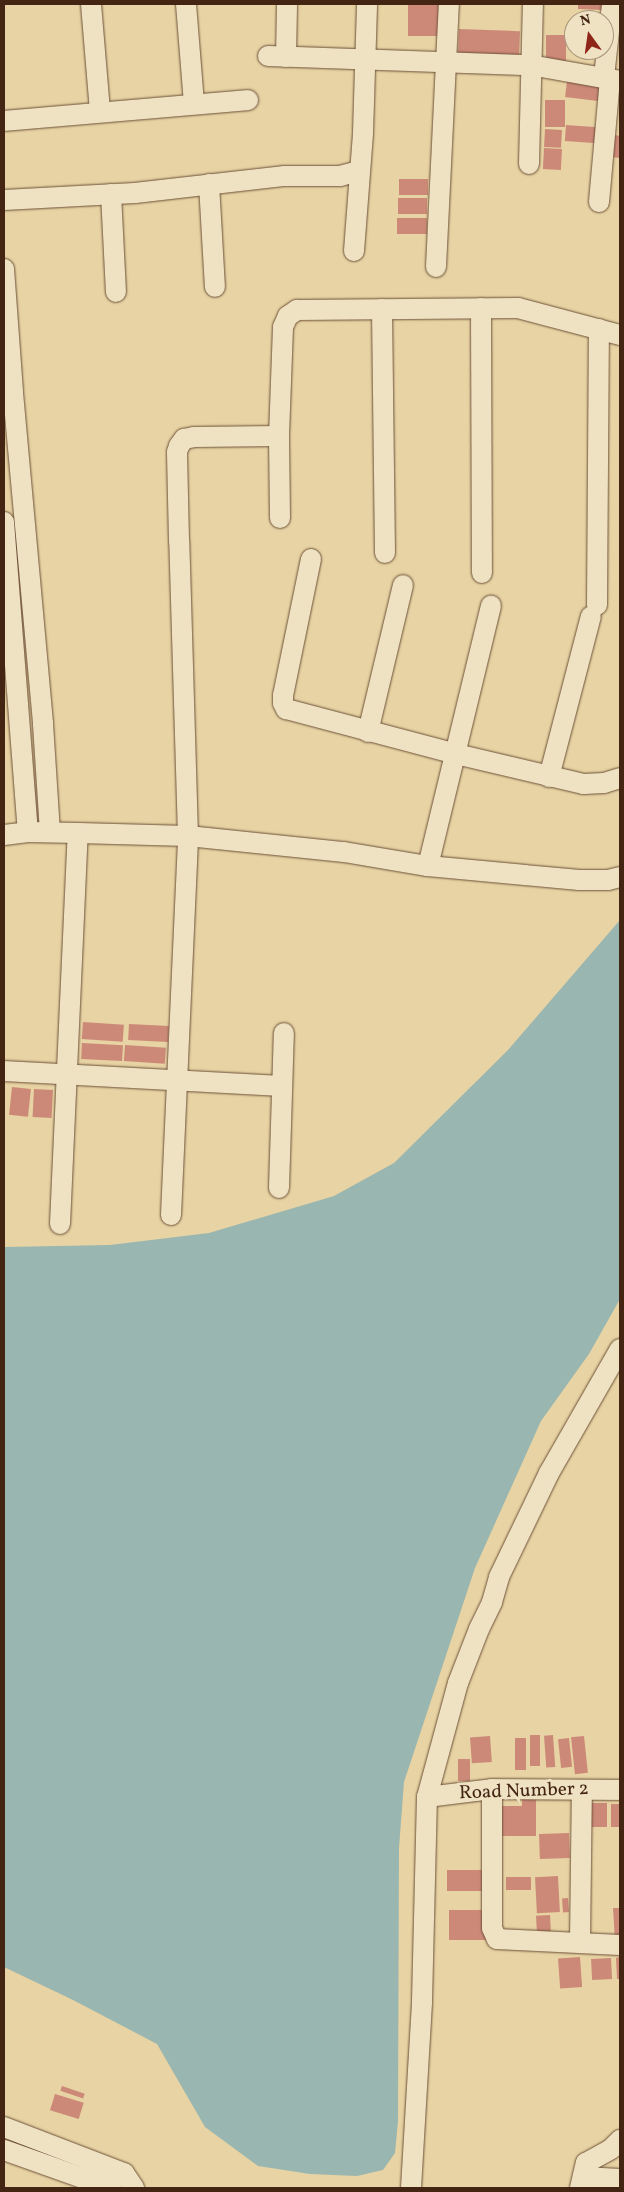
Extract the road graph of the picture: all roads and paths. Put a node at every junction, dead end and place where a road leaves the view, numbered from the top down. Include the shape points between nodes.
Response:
1 (91, 4) edge
2 (186, 4) edge
3 (287, 4) edge
4 (367, 4) edge
5 (449, 4) edge
6 (533, 4) edge
7 (612, 4) edge
8 (365, 61) junction
9 (444, 63) junction
10 (530, 66) junction
11 (611, 79) edge
12 (248, 100) dead end
13 (194, 104) junction
14 (100, 112) junction
15 (4, 121) edge
16 (529, 164) dead end
17 (359, 171) junction
18 (209, 184) junction
19 (111, 194) junction
20 (4, 200) edge
21 (599, 202) dead end
22 (354, 251) dead end
23 (436, 268) dead end
24 (4, 269) edge
25 (216, 287) dead end
26 (116, 292) dead end
27 (481, 308) junction
28 (382, 309) junction
29 (599, 329) junction
30 (620, 335) edge
31 (280, 436) junction
32 (280, 518) dead end
33 (4, 525) edge
34 (385, 552) dead end
35 (310, 559) dead end
36 (482, 573) dead end
37 (403, 585) dead end
38 (491, 605) dead end
39 (368, 732) junction
40 (456, 754) junction
41 (549, 776) junction
42 (620, 778) edge
43 (28, 832) junction
44 (50, 832) junction
45 (78, 832) junction
46 (4, 835) edge
47 (188, 836) junction
48 (428, 866) junction
49 (620, 877) edge
50 (284, 1032) dead end
51 (4, 1071) edge
52 (66, 1076) junction
53 (178, 1082) junction
54 (281, 1086) junction
55 (279, 1188) dead end
56 (171, 1215) dead end
57 (60, 1224) dead end
58 (620, 1349) edge
59 (492, 1789) junction
60 (582, 1790) junction
61 (620, 1790) edge
62 (427, 1797) junction
63 (580, 1944) junction
64 (620, 1945) edge
65 (4, 2127) edge
66 (620, 2140) edge
67 (4, 2150) edge
68 (620, 2179) edge
69 (582, 2183) edge
70 (111, 2188) edge
71 (134, 2188) edge
72 (411, 2188) edge

1 - 14 street
2 - 13 street
3 - 8 street via 277,56
4 - 8 street
5 - 9 street
6 - 10 street
7 - 11 street
8 - 9 street
8 - 17 street
9 - 10 street
9 - 23 street
10 - 11 street
10 - 16 street
11 - 21 street
12 - 13 street
13 - 14 street
14 - 15 street
17 - 18 street via 340,176 285,176
17 - 22 street
18 - 19 street
18 - 25 street
19 - 20 street
19 - 26 street
24 - 44 street
27 - 28 street
27 - 29 street via 518,308
27 - 36 street
28 - 31 street via 296,310 288,316 283,327
28 - 34 street
29 - 30 street
29 - 41 street via 594,610
31 - 32 street
31 - 47 street via 194,437 184,439 177,452
33 - 43 street
35 - 39 street via 283,703 286,709 295,713
37 - 39 street
38 - 40 street
39 - 40 street
40 - 41 street
40 - 48 street
41 - 42 street via 584,784
43 - 44 street
43 - 46 street
44 - 45 street
45 - 47 street
45 - 52 street
47 - 48 street via 344,852
47 - 53 street
48 - 49 street via 579,880
50 - 54 street
51 - 52 street
52 - 53 street
52 - 57 street
53 - 54 street
53 - 56 street
54 - 55 street
58 - 62 street via 549,1473 499,1577 458,1683
59 - 60 street, Road Number 2
59 - 62 street, Road Number 2
59 - 63 street via 494,1935 504,1941
60 - 61 street, Road Number 2
60 - 63 street
62 - 72 street via 422,2001
63 - 64 street
65 - 71 street via 124,2173
66 - 69 street via 586,2163
67 - 70 street
68 - 69 street

